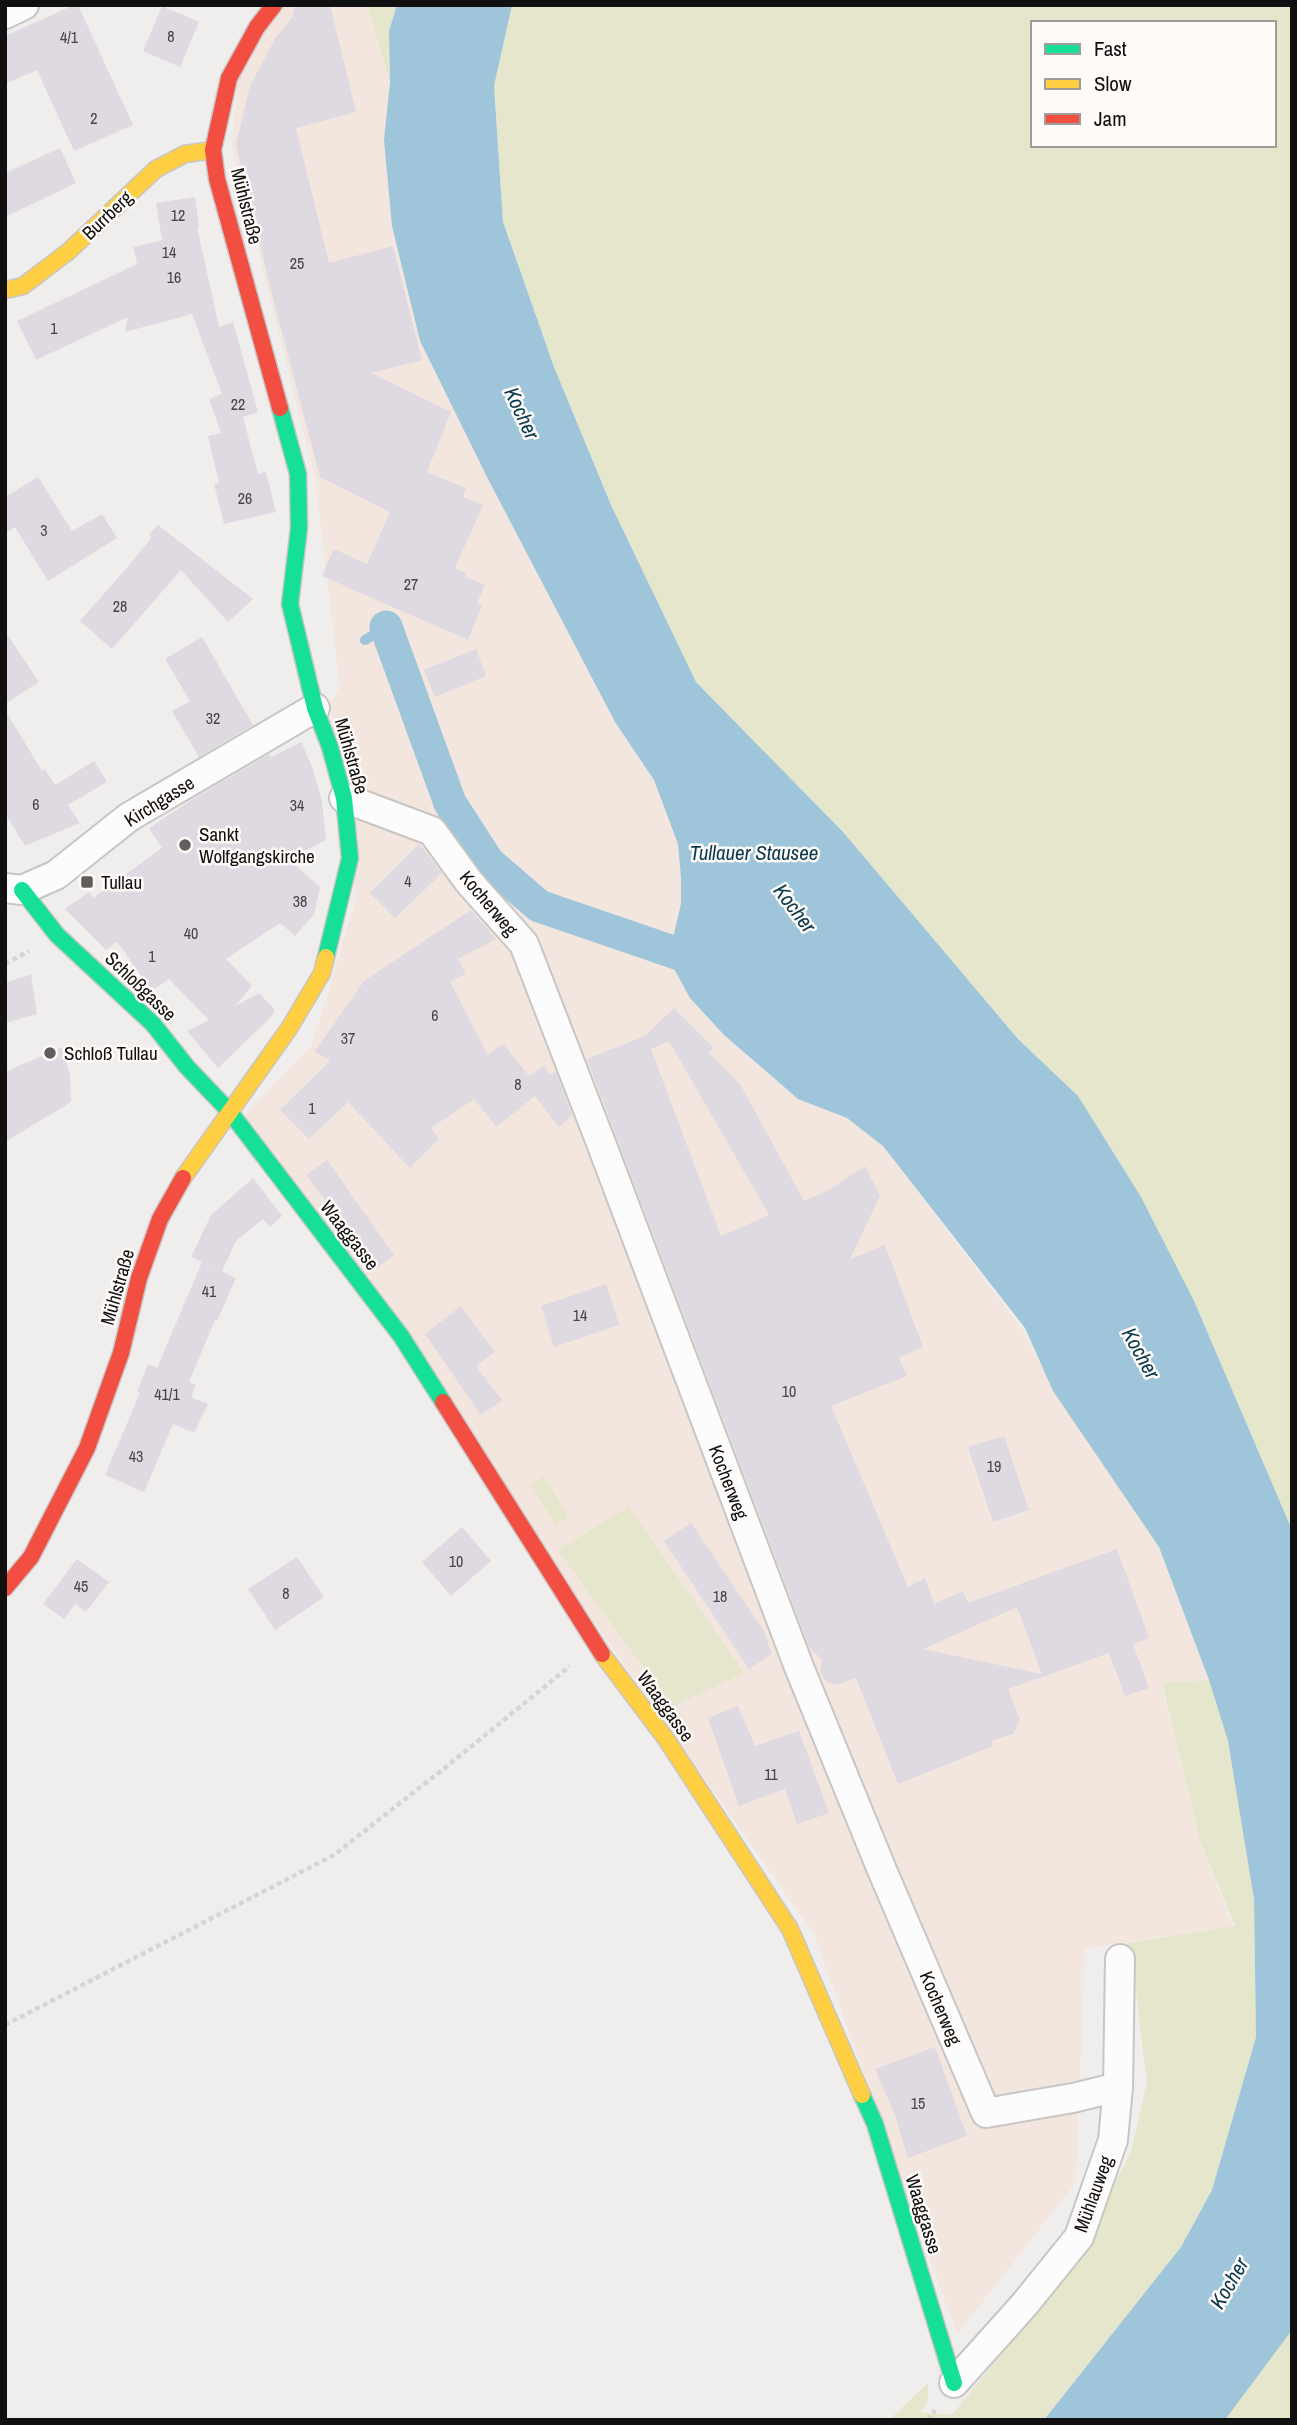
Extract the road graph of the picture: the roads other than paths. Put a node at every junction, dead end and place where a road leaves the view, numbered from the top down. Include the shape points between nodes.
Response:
1 (24, 5) edge
2 (274, 5) edge
3 (5, 14) edge
4 (213, 150) junction
5 (5, 290) edge
6 (315, 708) junction
7 (344, 798) junction
8 (14, 889) edge
9 (230, 1112) junction
10 (5, 1588) edge
11 (1120, 1959) dead end
12 (1118, 2087) junction
13 (954, 2383) joint

1 - 3 street
2 - 4 street, Mühlstraße via 229,78
4 - 5 street, Burrberg via 185,154 156,169 69,251 23,286
4 - 6 street, Mühlstraße via 298,474 299,528 290,604
6 - 7 street, Mühlstraße
6 - 8 street, Kirchgasse via 129,817 57,876
7 - 9 street, Mühlstraße via 349,858 322,973
7 - 12 street, Kocherweg via 432,831 469,882 524,944 804,1679 986,2113
8 - 9 street, Schloßgasse via 153,1024
9 - 10 street, Mühlstraße via 189,1168 160,1219 139,1278 121,1353 87,1448 31,1557
9 - 13 street, Waaggasse via 401,1336 595,1645 666,1740 790,1929 875,2123
11 - 12 street, Mühlauweg
12 - 13 street, Mühlauweg via 1113,2140 1079,2237

